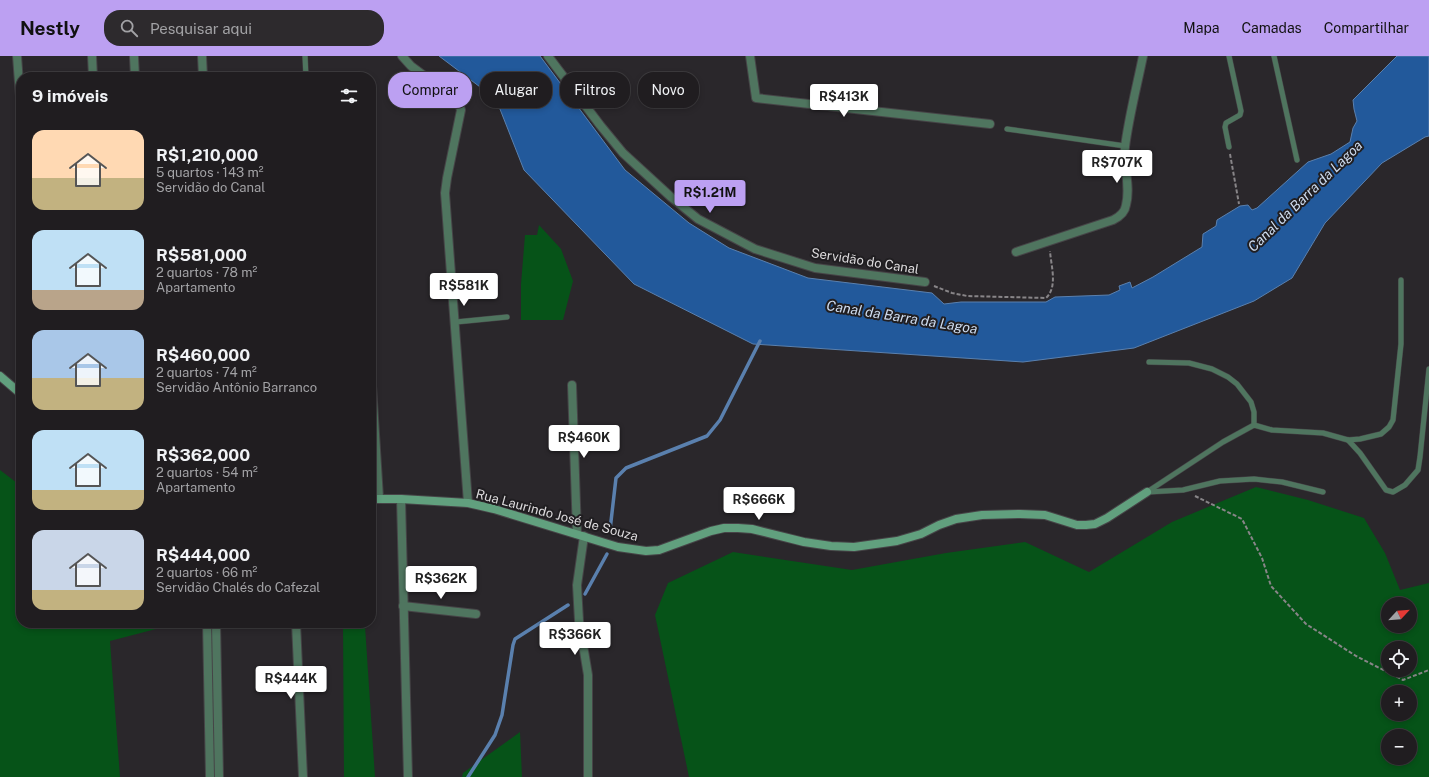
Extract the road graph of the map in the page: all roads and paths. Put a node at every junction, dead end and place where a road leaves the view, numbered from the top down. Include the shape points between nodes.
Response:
1 (17, 56) edge
2 (92, 56) edge
3 (202, 56) edge
4 (305, 56) edge
5 (402, 56) edge
6 (548, 56) edge
7 (750, 56) edge
8 (1143, 56) edge
9 (1229, 56) edge
10 (1274, 56) edge
11 (134, 57) edge
12 (18, 72) edge
13 (93, 72) edge
14 (135, 72) edge
15 (203, 72) edge
16 (306, 72) edge
17 (990, 124) dead end
18 (1007, 129) dead end
19 (1125, 146) junction
20 (1229, 147) joint
21 (1297, 160) dead end
22 (1239, 204) dead end
23 (1049, 241) junction
24 (1016, 252) dead end
25 (1401, 280) dead end
26 (925, 282) joint
27 (507, 317) dead end
28 (456, 322) junction
29 (1149, 362) dead end
30 (1429, 369) edge
31 (0, 376) edge
32 (572, 385) dead end
33 (16, 390) edge
34 (1254, 425) junction
35 (1348, 440) junction
36 (1184, 490) junction
37 (1146, 492) junction
38 (1323, 492) dead end
39 (376, 498) edge
40 (400, 499) junction
41 (468, 503) junction
42 (581, 535) junction
43 (403, 606) junction
44 (476, 614) dead end
45 (207, 628) edge
46 (216, 628) edge
47 (296, 628) edge
48 (1429, 670) edge
49 (210, 777) edge
50 (219, 777) edge
51 (303, 777) edge
52 (408, 777) edge
53 (588, 777) edge

1 - 12 street
2 - 13 street
3 - 15 street
4 - 16 lane
5 - 28 street via 411,66 458,101 461,110 445,193
6 - 26 street, Servidão do Canal via 623,152 698,219 755,249 815,268
7 - 17 street via 756,98
8 - 19 street
9 - 20 lane via 1241,111 1240,115 1226,123
10 - 21 lane
11 - 14 street
18 - 19 lane
19 - 23 street via 1128,191 1127,203 1121,216
20 - 22 path
23 - 24 street
23 - 26 path via 1053,286 1051,294 1046,298 967,296
25 - 35 lane via 1401,344 1394,420 1381,434
27 - 28 lane
28 - 41 street
29 - 34 lane via 1189,363 1212,369 1228,377 1251,402
30 - 35 lane via 1418,470 1405,485 1393,492 1386,490
31 - 33 street
32 - 42 street
34 - 35 lane via 1272,430 1323,433
34 - 37 lane
36 - 37 lane
36 - 38 lane via 1220,481 1254,479 1282,482
36 - 48 path via 1242,519 1262,558 1271,586 1306,624 1356,656 1403,680
37 - 42 street, Rua Laurindo José de Souza via 1095,524 1077,525 1045,515 982,515 956,519 897,541 854,547 804,542 738,528 711,531 673,546 646,551 618,547
39 - 40 street, Rua Laurindo José de Souza
40 - 41 street, Rua Laurindo José de Souza
40 - 43 street
41 - 42 street, Rua Laurindo José de Souza
42 - 53 street via 577,585 579,621 588,675
43 - 44 street
43 - 52 street
45 - 49 street
46 - 50 street
47 - 51 street

